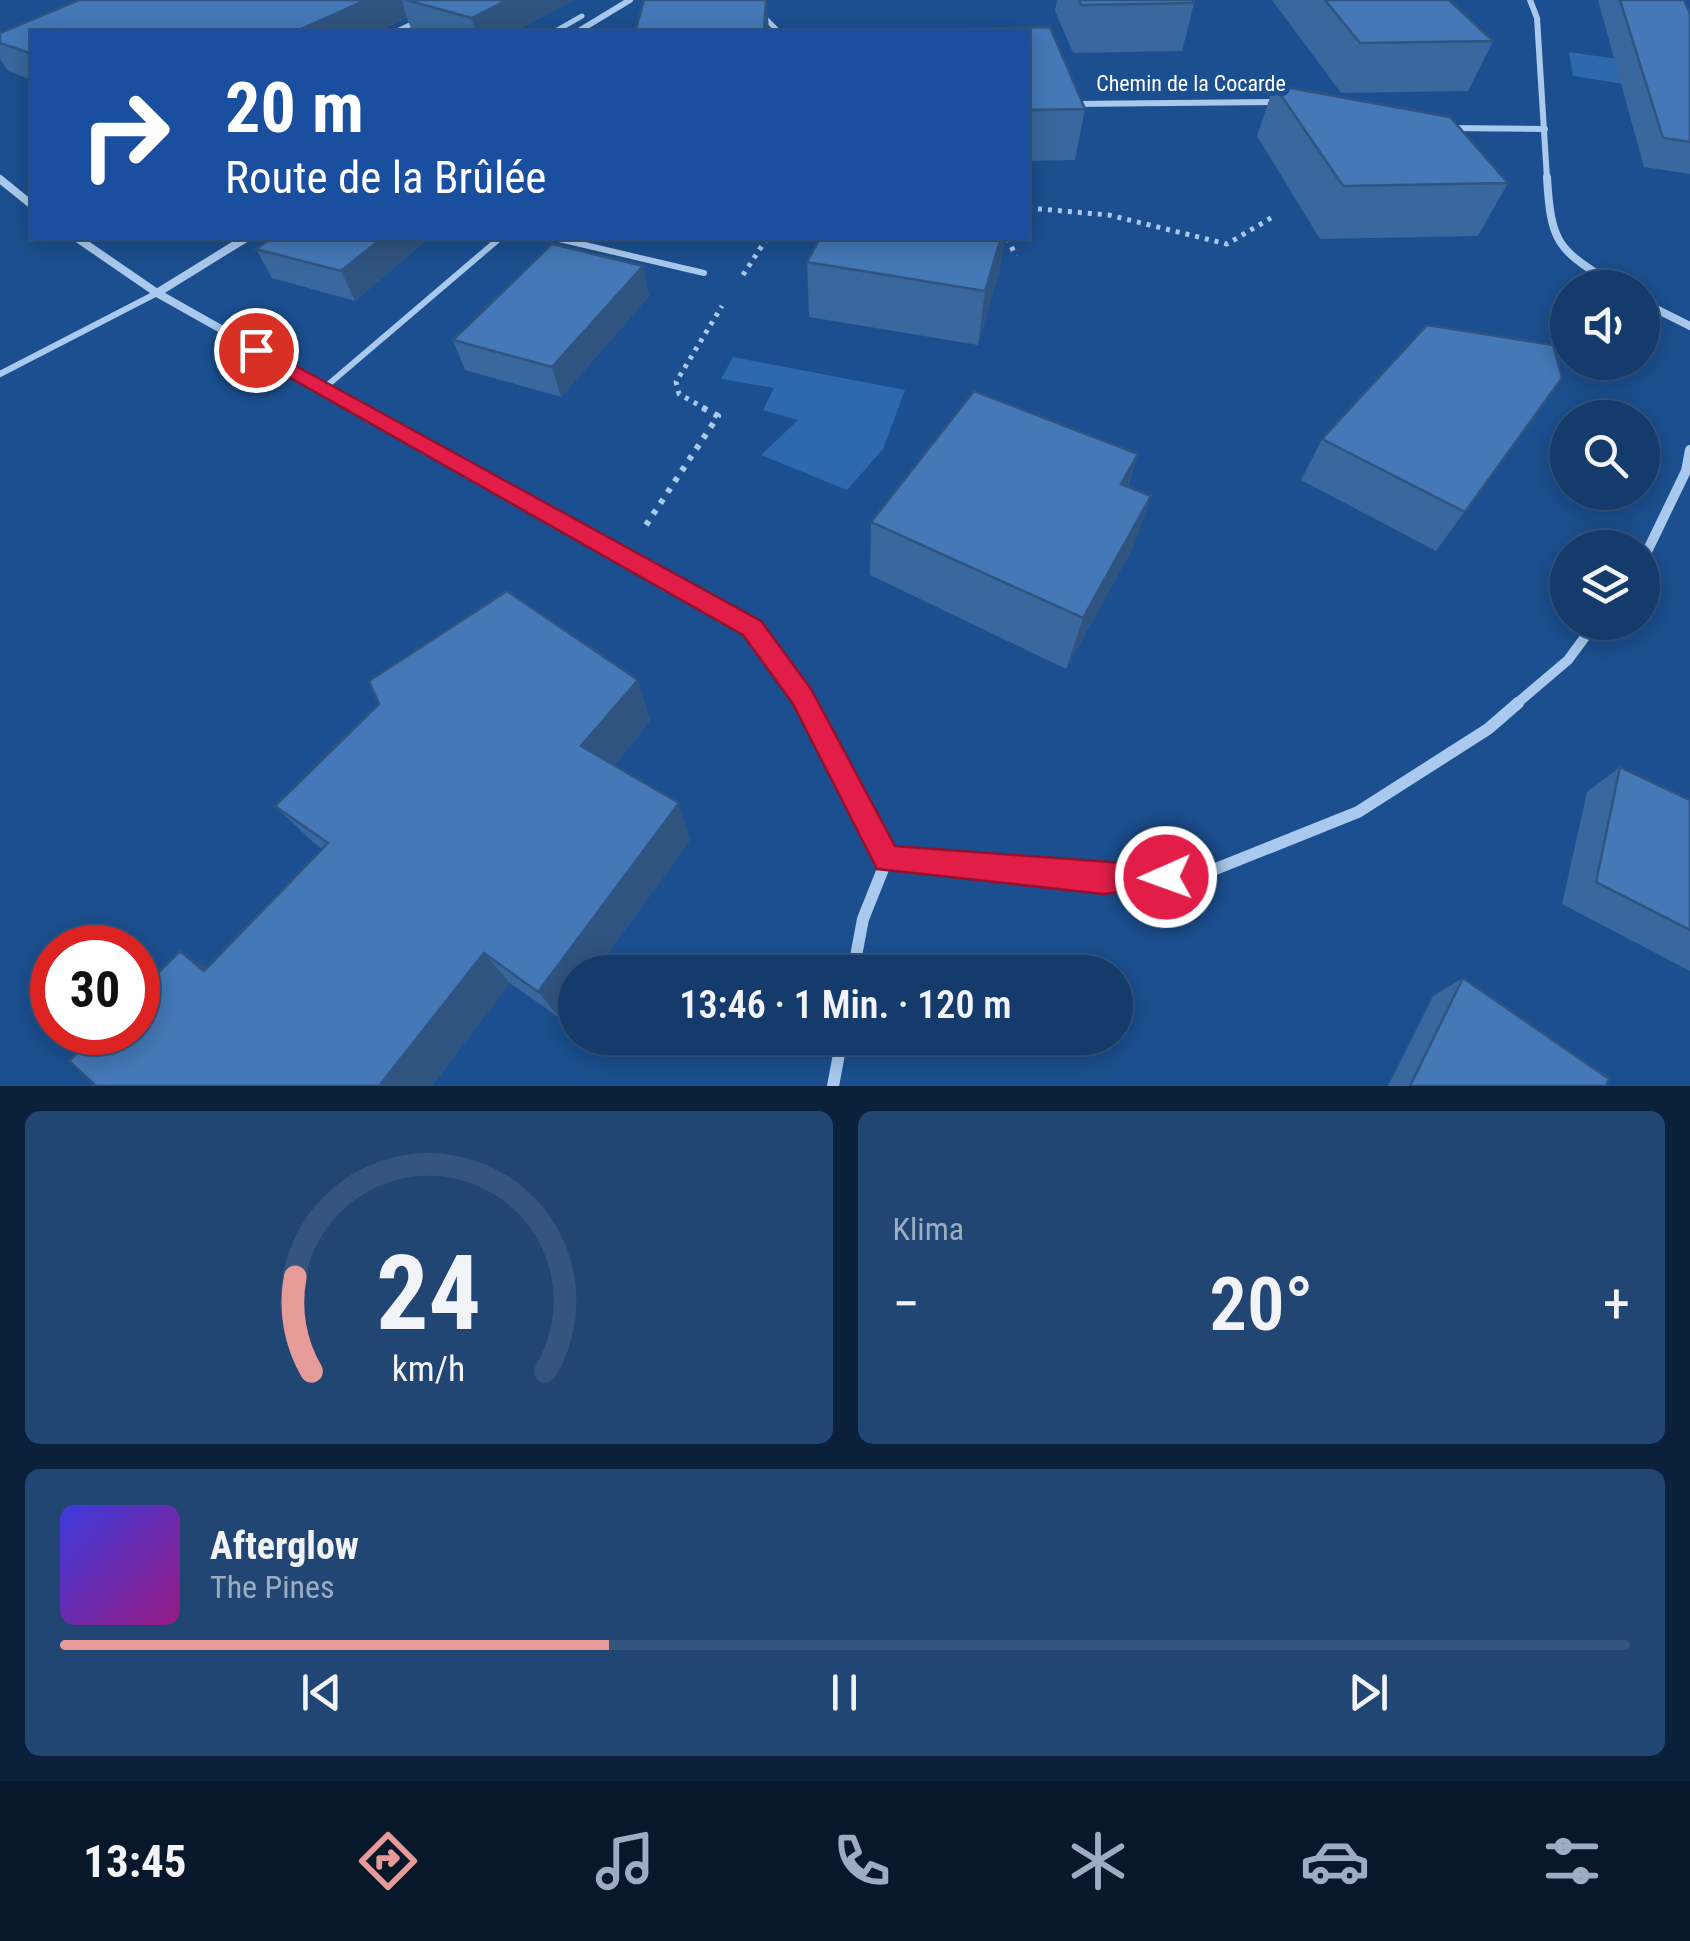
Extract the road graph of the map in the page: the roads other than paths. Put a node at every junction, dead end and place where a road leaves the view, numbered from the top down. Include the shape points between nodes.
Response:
1 (630, 0) edge
2 (1530, 0) edge
3 (762, 14) edge
4 (426, 16) edge
5 (582, 16) dead end
6 (399, 30) edge
7 (558, 30) edge
8 (580, 30) edge
9 (778, 30) edge
10 (1293, 102) edge
11 (1073, 104) edge
12 (1440, 128) edge
13 (1545, 130) junction
14 (0, 179) edge
15 (30, 203) edge
16 (80, 240) edge
17 (243, 240) edge
18 (498, 240) edge
19 (563, 240) edge
20 (1591, 270) edge
21 (704, 272) dead end
22 (156, 292) junction
23 (1660, 311) edge
24 (1690, 326) edge
25 (0, 374) edge
26 (323, 389) junction
27 (1690, 450) edge
28 (1657, 530) edge
29 (1583, 640) edge
30 (887, 859) junction
31 (857, 955) edge
32 (839, 1055) edge
33 (833, 1086) edge

1 - 8 street
2 - 13 street
3 - 9 lane
4 - 6 lane
5 - 7 lane
10 - 11 street, Chemin de la Cocarde
12 - 13 street
13 - 20 street via 1550,229 1569,255
14 - 15 street
16 - 22 street
17 - 22 street
18 - 26 lane
19 - 21 lane
22 - 25 lane
22 - 26 street
23 - 24 street
26 - 30 street via 752,628 802,696
27 - 28 street
29 - 30 street via 1488,729 1358,812 1198,876 1103,879
30 - 31 street
32 - 33 street

